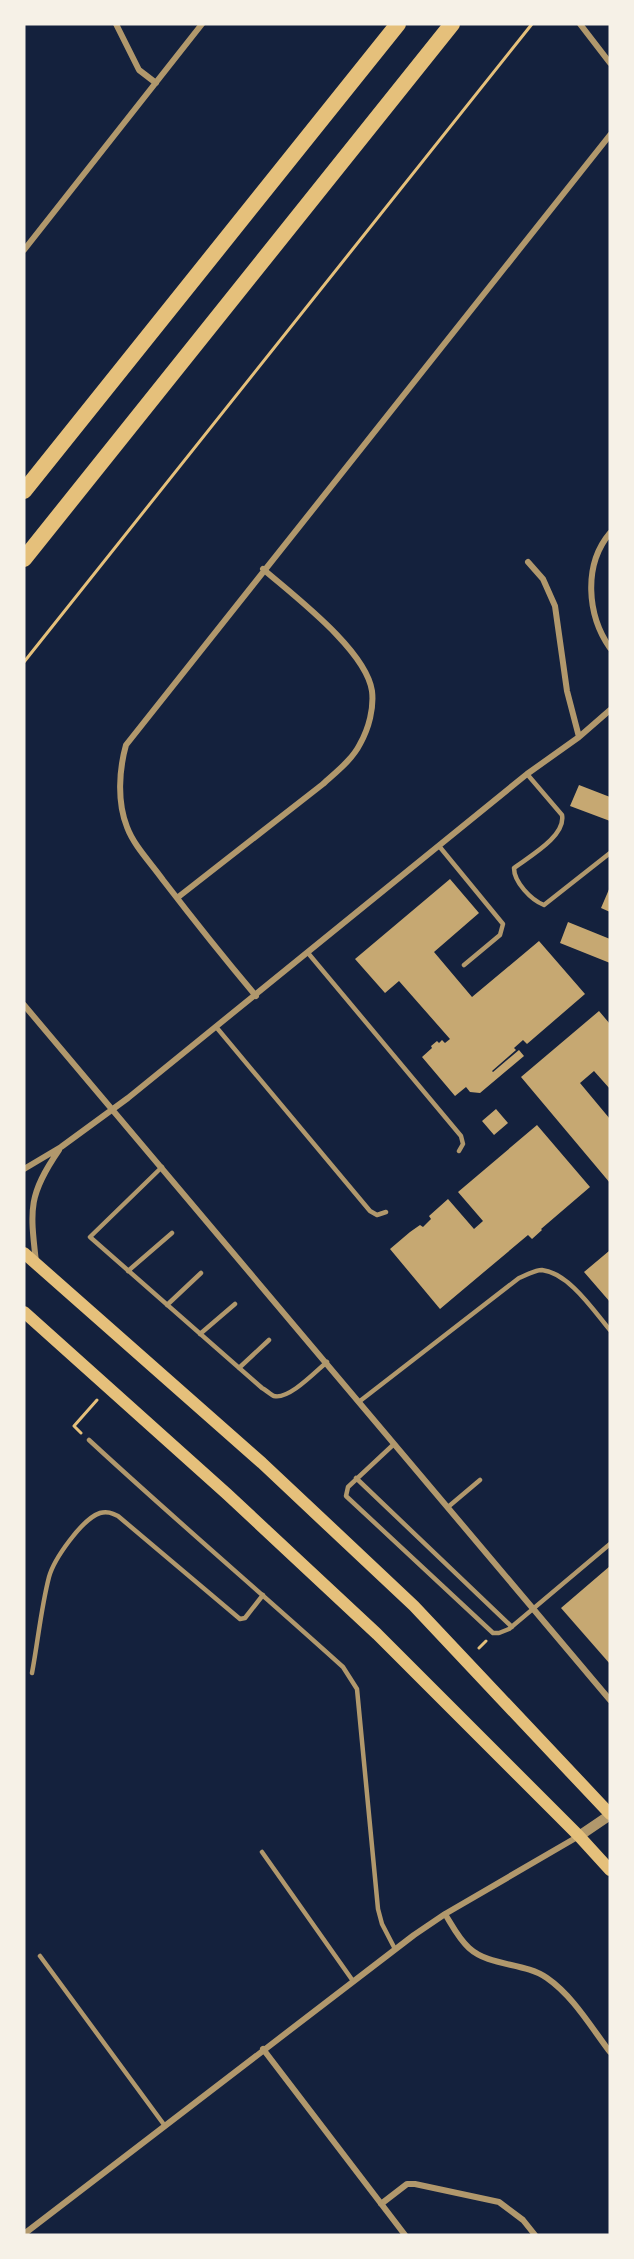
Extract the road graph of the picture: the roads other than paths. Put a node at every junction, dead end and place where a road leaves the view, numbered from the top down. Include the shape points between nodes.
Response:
1 (116, 24) edge
2 (202, 24) edge
3 (398, 24) edge
4 (452, 24) edge
5 (580, 24) edge
6 (610, 63) edge
7 (156, 83) junction
8 (610, 135) edge
9 (24, 250) edge
10 (24, 491) edge
11 (610, 533) edge
12 (24, 559) edge
13 (528, 562) dead end
14 (263, 569) junction
15 (610, 648) edge
16 (610, 710) edge
17 (579, 737) junction
18 (527, 774) junction
19 (439, 846) junction
20 (610, 853) edge
21 (177, 898) junction
22 (308, 953) junction
23 (464, 965) dead end
24 (256, 996) junction
25 (24, 1005) edge
26 (217, 1028) junction
27 (112, 1110) junction
28 (61, 1147) junction
29 (459, 1151) dead end
30 (162, 1167) junction
31 (24, 1169) edge
32 (386, 1212) dead end
33 (172, 1233) dead end
34 (24, 1253) edge
35 (36, 1264) junction
36 (128, 1271) junction
37 (201, 1273) dead end
38 (235, 1304) dead end
39 (167, 1305) junction
40 (24, 1312) edge
41 (610, 1330) edge
42 (200, 1334) junction
43 (269, 1340) dead end
44 (327, 1362) junction
45 (239, 1368) junction
46 (360, 1401) junction
47 (89, 1440) road end
48 (395, 1443) junction
49 (356, 1478) junction
50 (480, 1480) dead end
51 (448, 1507) junction
52 (610, 1544) edge
53 (263, 1595) junction
54 (534, 1608) junction
55 (512, 1627) junction
56 (32, 1673) dead end
57 (610, 1700) edge
58 (610, 1814) edge
59 (579, 1836) junction
60 (262, 1852) dead end
61 (610, 1870) edge
62 (445, 1914) junction
63 (395, 1949) junction
64 (40, 1956) dead end
65 (353, 1981) junction
66 (263, 2049) junction
67 (610, 2052) edge
68 (165, 2126) junction
69 (381, 2204) junction
70 (24, 2234) edge
71 (405, 2235) edge
72 (535, 2235) edge

1 - 7 street via 139,70
2 - 7 street
3 - 10 highway
4 - 12 highway
5 - 6 street
7 - 9 street
8 - 14 street
11 - 15 street via 597,554 591,591 596,622
13 - 17 street via 543,579 555,606 567,691
14 - 21 street via 134,732 124,751 121,807 127,827
14 - 21 street via 351,651 372,689 372,708 360,745 345,764
16 - 17 street
17 - 18 street
18 - 19 street
18 - 20 lane via 562,815 563,823 558,833 514,868 517,881 538,903 544,905
19 - 22 street
19 - 23 lane via 503,924 500,935
21 - 24 street
22 - 24 street
22 - 29 lane via 461,1136 463,1144
24 - 26 street
25 - 27 street
26 - 27 street
26 - 32 lane via 370,1211 378,1215
27 - 28 street
27 - 30 street
28 - 31 street
28 - 35 street via 41,1178 32,1204
30 - 36 lane via 90,1237
30 - 44 street
33 - 36 lane
34 - 35 main road
35 - 58 main road via 262,1463 414,1606
36 - 39 lane
37 - 39 lane
38 - 42 lane
39 - 42 lane
40 - 59 main road via 377,1634
41 - 46 lane via 574,1287 555,1274 540,1270 519,1278
42 - 45 lane
43 - 45 lane
44 - 45 lane via 294,1390 275,1396
44 - 46 street
46 - 48 street
47 - 53 lane
48 - 49 lane
48 - 51 street
49 - 55 lane
49 - 55 lane via 346,1496 493,1633
50 - 51 lane
51 - 54 street
52 - 54 lane
53 - 56 lane via 240,1619 118,1516 102,1512 81,1528 52,1568
53 - 63 lane via 343,1667 357,1689 378,1909
54 - 55 lane
54 - 57 street
58 - 59 street
59 - 61 main road
59 - 62 street
60 - 65 lane
62 - 63 street
62 - 67 street via 471,1950 545,1977 564,1993
63 - 65 street
64 - 68 lane
65 - 66 street
66 - 68 street
66 - 69 street
68 - 70 street
69 - 71 street
69 - 72 street via 407,2184 415,2184 500,2202

